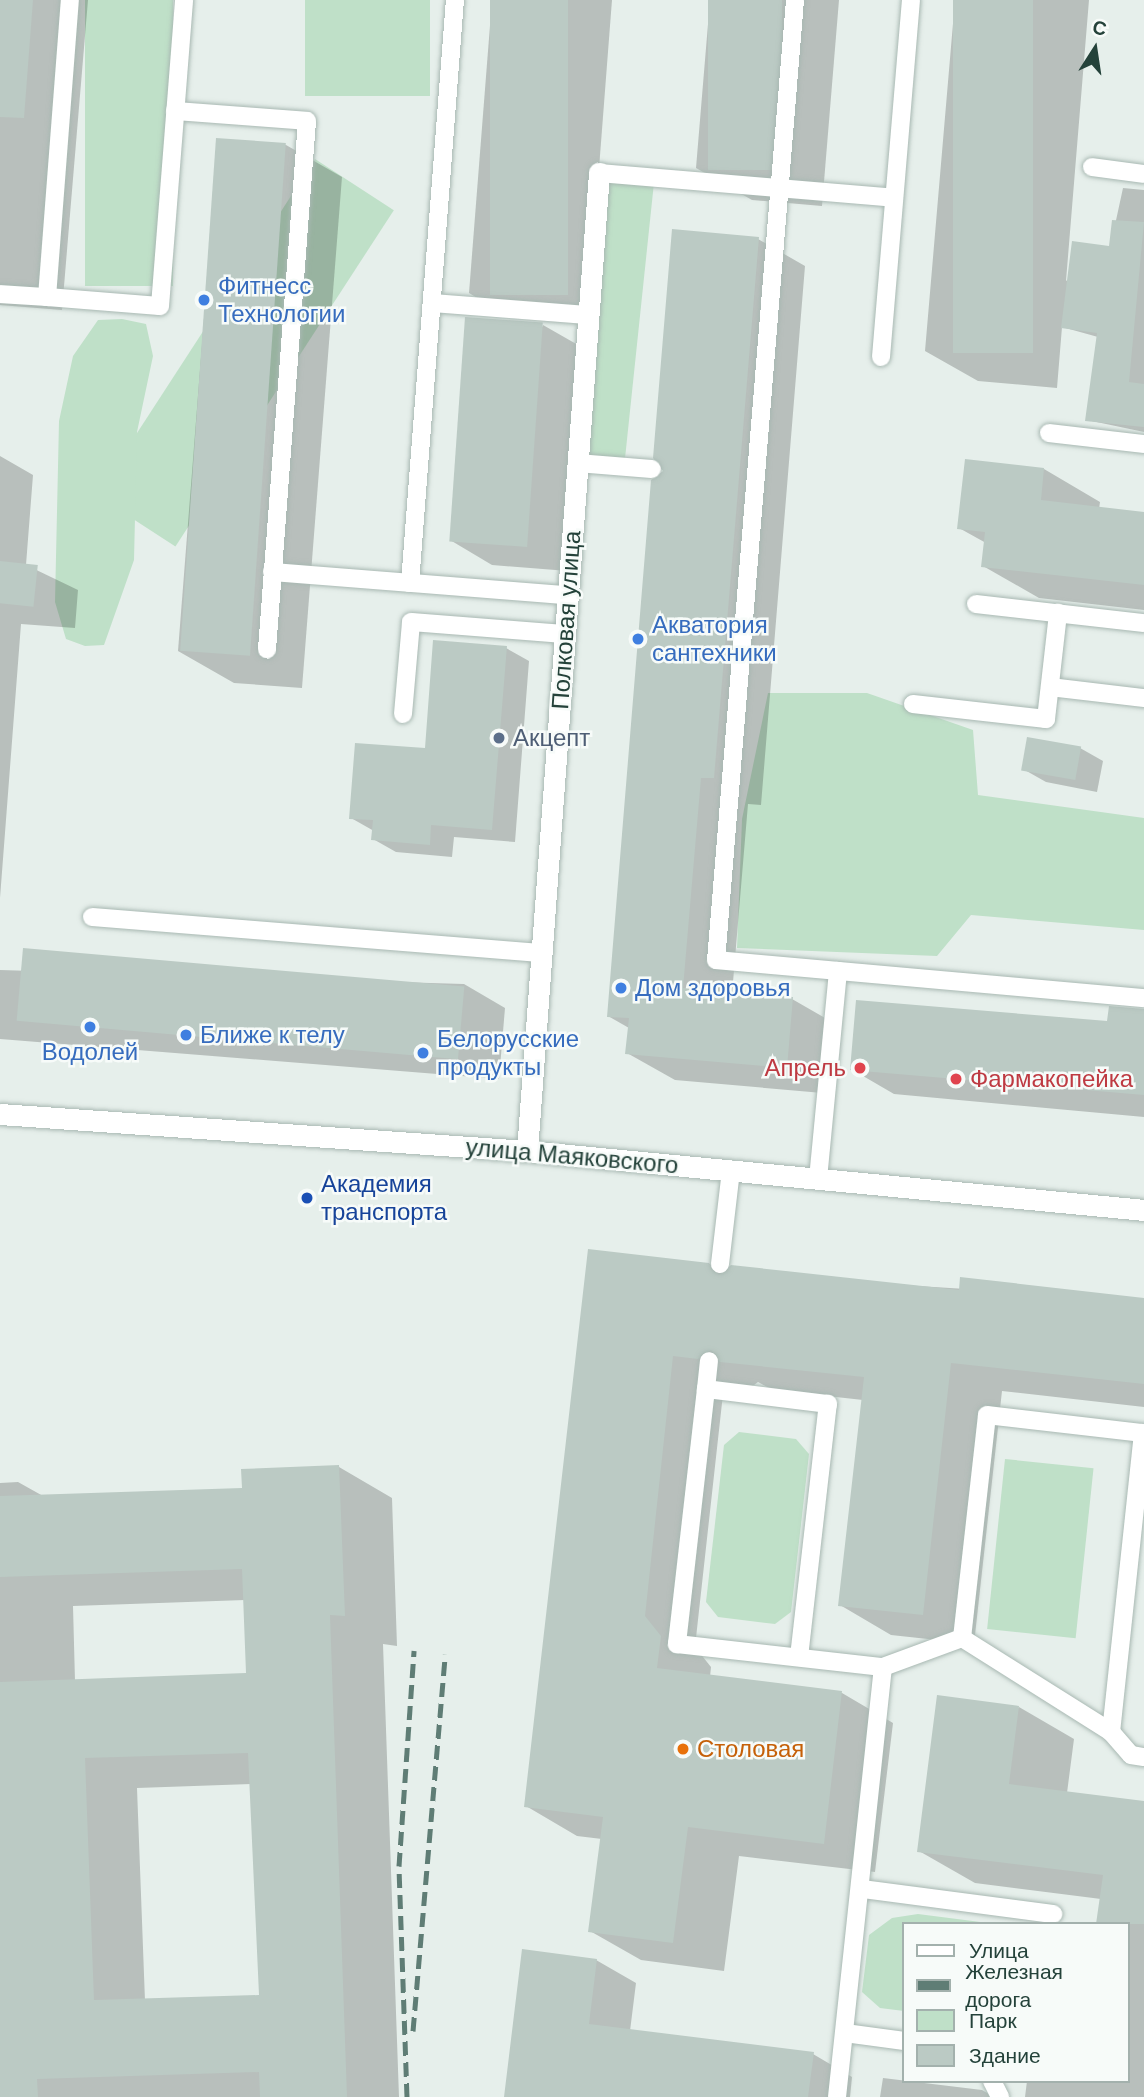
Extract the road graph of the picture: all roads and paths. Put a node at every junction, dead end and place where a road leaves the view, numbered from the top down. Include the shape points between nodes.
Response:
1 (70, 0) edge
2 (184, 0) edge
3 (455, 0) edge
4 (795, 0) edge
5 (911, 0) edge
6 (175, 111) junction
7 (1092, 167) dead end
8 (599, 173) joint
9 (1144, 174) edge
10 (780, 188) junction
11 (894, 198) junction
12 (0, 294) edge
13 (47, 297) junction
14 (432, 303) junction
15 (589, 315) junction
16 (881, 357) dead end
17 (1049, 433) dead end
18 (1144, 444) edge
19 (578, 463) junction
20 (652, 469) dead end
21 (272, 572) junction
22 (410, 583) junction
23 (568, 595) junction
24 (976, 604) dead end
25 (1058, 613) junction
26 (1144, 623) edge
27 (565, 634) junction
28 (267, 649) dead end
29 (1050, 687) junction
30 (1144, 698) edge
31 (913, 704) dead end
32 (404, 715) dead end
33 (92, 917) dead end
34 (541, 953) junction
35 (838, 971) junction
36 (1144, 998) edge
37 (0, 1114) edge
38 (527, 1151) junction
39 (731, 1170) junction
40 (818, 1179) junction
41 (1144, 1210) edge
42 (720, 1264) dead end
43 (709, 1361) dead end
44 (706, 1389) junction
45 (962, 1638) junction
46 (799, 1657) junction
47 (883, 1667) junction
48 (1111, 1732) junction
49 (1144, 1757) edge
50 (863, 1889) junction
51 (1053, 1914) dead end
52 (845, 2033) junction
53 (902, 2041) edge
54 (837, 2097) edge

1 - 13 lane
2 - 6 lane
3 - 14 lane
4 - 10 lane
5 - 11 lane
6 - 13 lane via 160,306
6 - 21 lane via 307,121
7 - 9 lane
8 - 10 lane
8 - 15 main road, Полковая улица
10 - 11 lane
10 - 35 lane via 747,477 716,960
11 - 16 lane
12 - 13 lane
14 - 15 lane
14 - 22 lane
15 - 19 main road, Полковая улица
17 - 18 lane
19 - 20 lane
19 - 23 main road, Полковая улица
21 - 22 lane
21 - 28 lane
22 - 23 lane
23 - 27 main road, Полковая улица
24 - 25 lane
25 - 26 lane
25 - 29 lane
27 - 32 lane via 411,622
27 - 34 main road, Полковая улица
29 - 30 lane
29 - 31 lane via 1046,719
33 - 34 lane
34 - 38 main road, Полковая улица
35 - 36 lane
35 - 40 lane
37 - 38 main road, улица Маяковского
38 - 39 main road, улица Маяковского
39 - 40 main road, улица Маяковского
39 - 42 lane
40 - 41 main road, улица Маяковского
43 - 44 lane
44 - 46 lane via 828,1404
44 - 46 lane via 677,1644
45 - 47 lane
45 - 48 lane
45 - 48 lane via 987,1415 1143,1433
46 - 47 lane
47 - 50 lane
48 - 49 lane via 1131,1755
50 - 51 lane
50 - 52 lane
52 - 53 lane
52 - 54 lane

